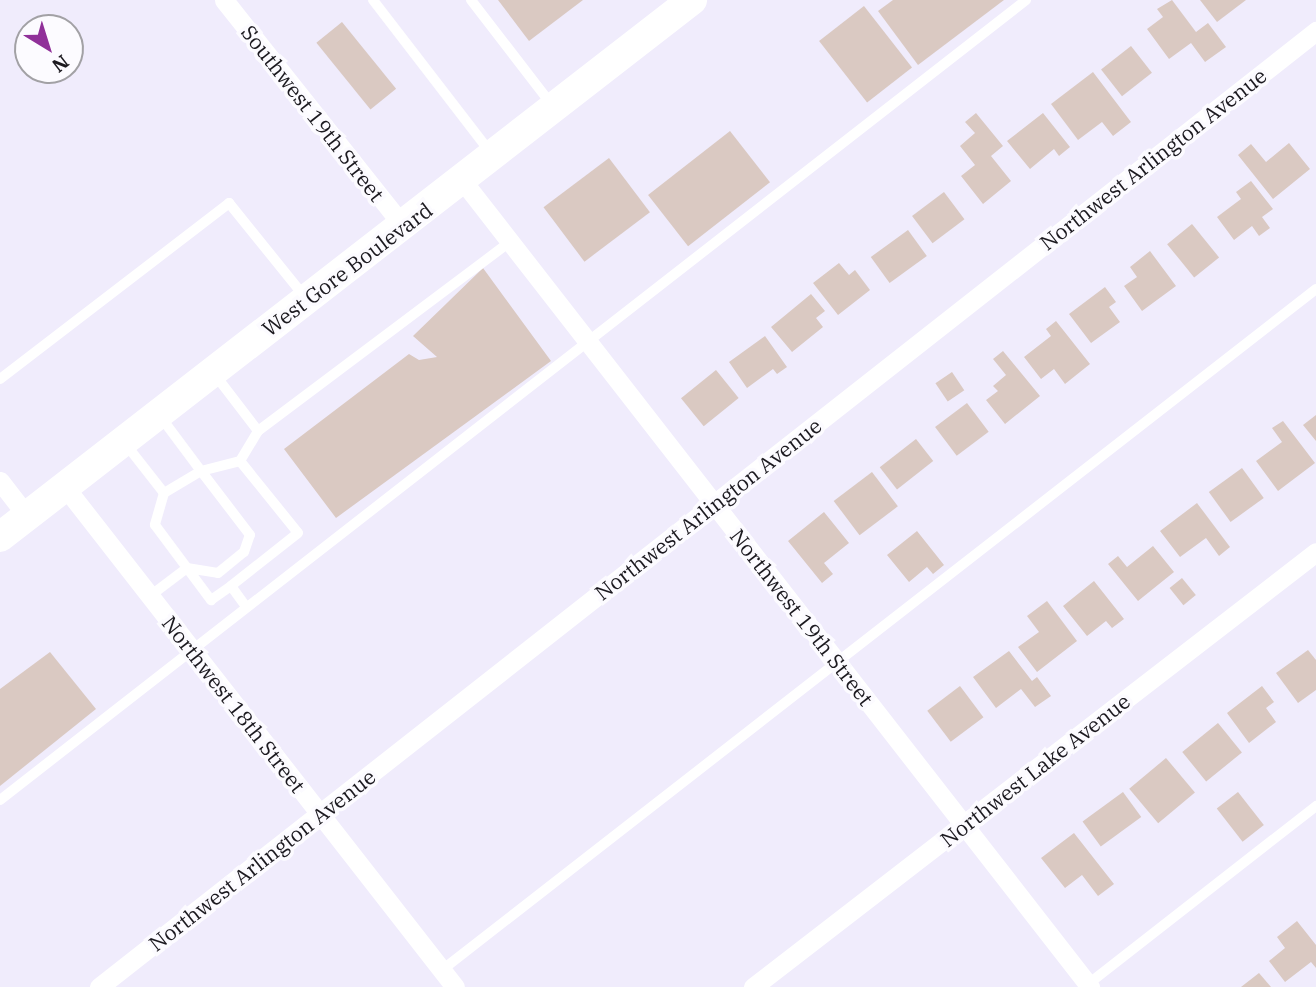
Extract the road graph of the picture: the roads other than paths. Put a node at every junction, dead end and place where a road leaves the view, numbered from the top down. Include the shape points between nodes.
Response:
1 (224, 0) edge
2 (373, 0) edge
3 (471, 0) edge
4 (692, 0) edge
5 (1026, 0) edge
6 (1316, 31) edge
7 (552, 105) junction
8 (491, 154) junction
9 (462, 180) junction
10 (403, 226) junction
11 (510, 242) junction
12 (1316, 289) edge
13 (306, 299) junction
14 (586, 340) junction
15 (213, 372) junction
16 (0, 379) edge
17 (158, 415) junction
18 (258, 431) junction
19 (124, 441) junction
20 (240, 461) junction
21 (201, 471) junction
22 (0, 481) edge
23 (65, 487) junction
24 (164, 493) junction
25 (714, 504) junction
26 (27, 516) junction
27 (0, 537) edge
28 (1316, 552) edge
29 (187, 568) junction
30 (231, 586) junction
31 (150, 596) junction
32 (245, 605) junction
33 (190, 648) junction
34 (837, 662) junction
35 (0, 800) edge
36 (1316, 806) edge
37 (320, 814) junction
38 (964, 825) junction
39 (442, 970) junction
40 (1088, 986) edge
41 (99, 987) edge
42 (455, 987) edge
43 (754, 987) edge

1 - 10 street, Southwest 19th Street
2 - 8 lane
3 - 7 lane
4 - 7 main road, West Gore Boulevard
5 - 14 lane
6 - 25 street, Northwest Arlington Avenue
7 - 8 main road, West Gore Boulevard
8 - 9 main road, West Gore Boulevard
9 - 10 main road, West Gore Boulevard
9 - 11 street, Northwest 19th Street
10 - 13 main road, West Gore Boulevard
11 - 14 street, Northwest 19th Street
11 - 18 lane
12 - 34 lane
13 - 15 main road, West Gore Boulevard
13 - 16 lane via 229,203
14 - 25 street, Northwest 19th Street
14 - 32 lane
15 - 17 main road, West Gore Boulevard
15 - 18 lane
17 - 19 main road, West Gore Boulevard
17 - 21 lane
18 - 20 lane
19 - 23 main road, West Gore Boulevard
19 - 24 lane
20 - 21 lane
20 - 30 lane via 298,533
21 - 24 lane
21 - 29 lane via 250,535 244,552 218,573
22 - 26 street
23 - 26 main road, West Gore Boulevard
23 - 31 street, Northwest 18th Street
24 - 29 lane via 155,525
25 - 34 street, Northwest 19th Street
25 - 37 street, Northwest Arlington Avenue
26 - 27 main road, West Gore Boulevard
28 - 38 street, Northwest Lake Avenue
29 - 30 lane via 211,600
29 - 31 lane
30 - 32 lane
31 - 33 street, Northwest 18th Street
32 - 33 lane
33 - 35 lane
33 - 37 street, Northwest 18th Street
34 - 38 street, Northwest 19th Street
34 - 39 lane
36 - 40 lane
37 - 39 street, Northwest 18th Street
37 - 41 street, Northwest Arlington Avenue
38 - 40 street, Northwest 19th Street
38 - 43 street, Northwest Lake Avenue
39 - 42 street, Northwest 18th Street

